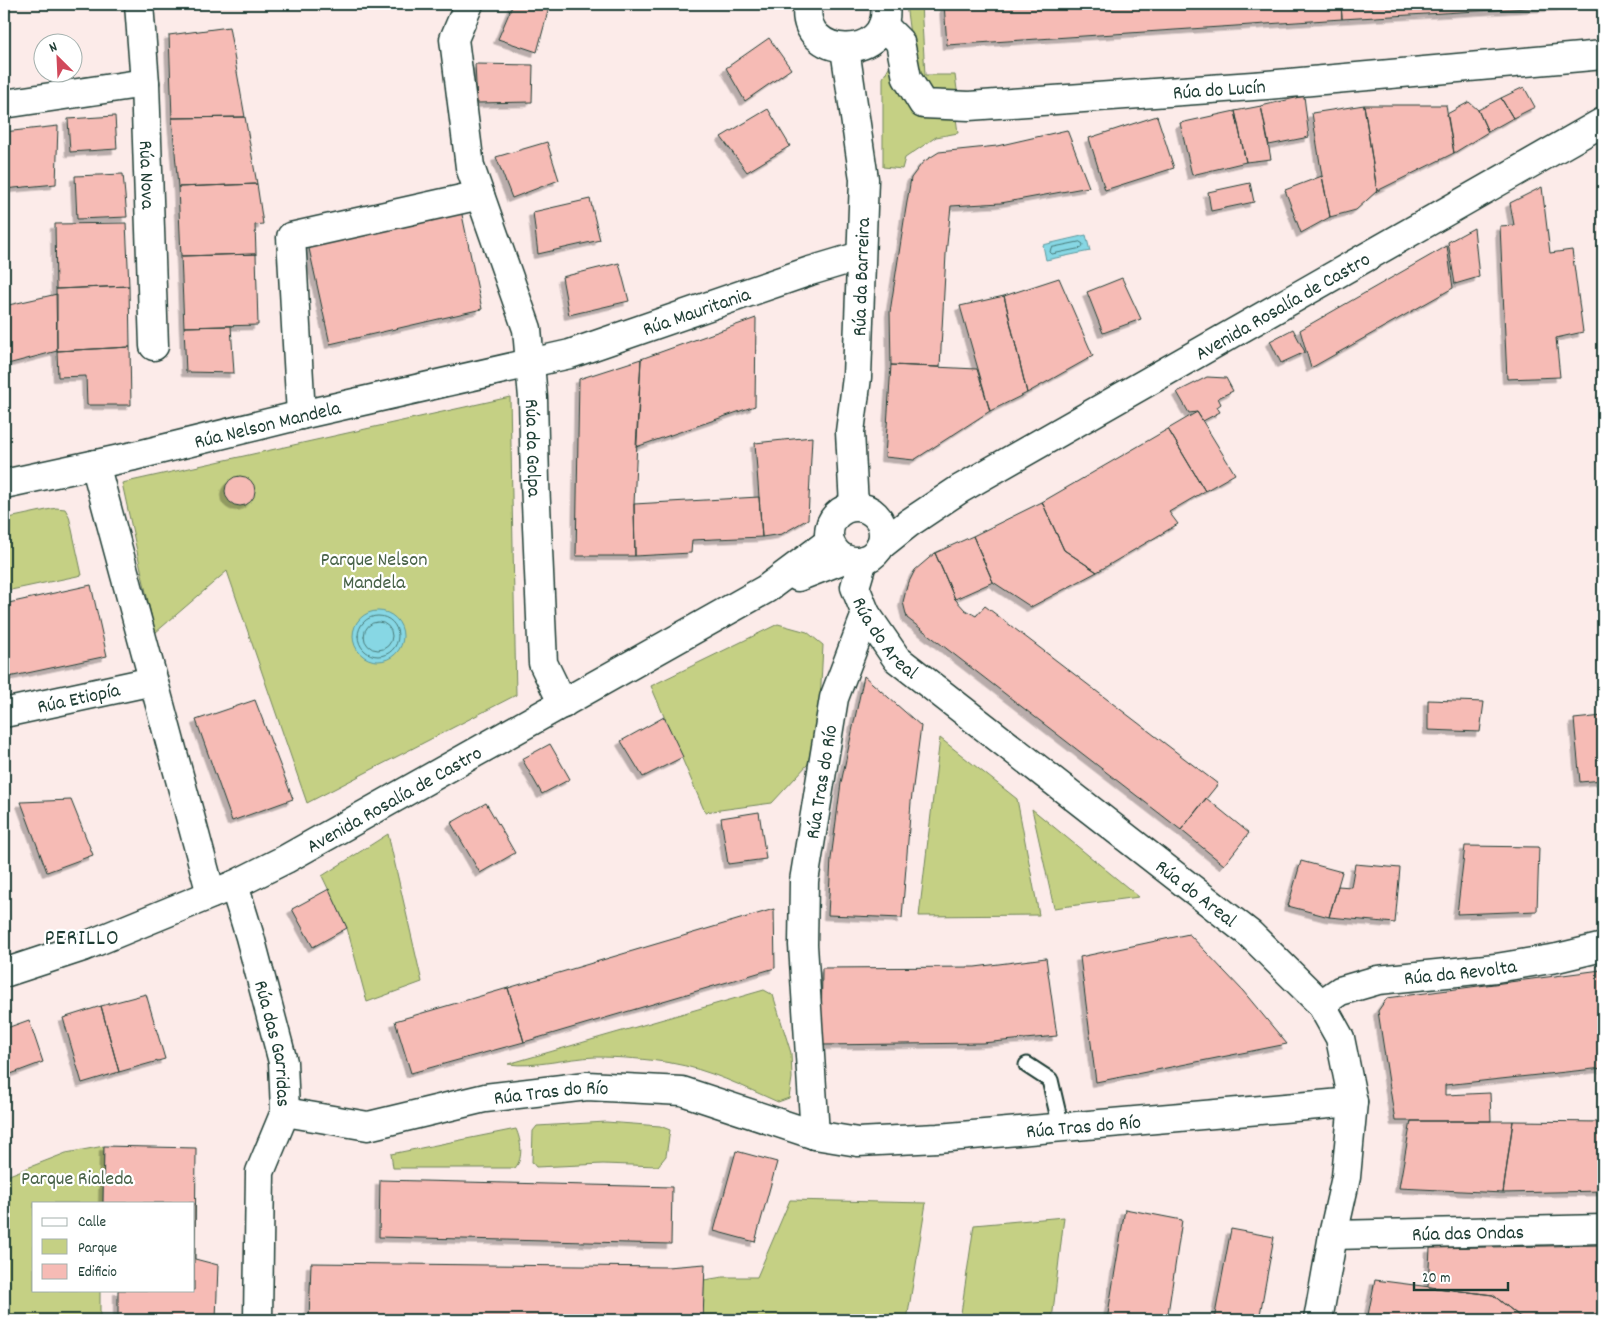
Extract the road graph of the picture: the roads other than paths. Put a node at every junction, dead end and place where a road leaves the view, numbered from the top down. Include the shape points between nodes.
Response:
1 (139, 4) edge
2 (469, 4) edge
3 (808, 4) edge
4 (884, 14) edge
5 (845, 49) junction
6 (1603, 55) edge
7 (145, 83) junction
8 (4, 104) edge
9 (1603, 122) edge
10 (480, 194) junction
11 (860, 256) junction
12 (154, 346) dead end
13 (531, 364) junction
14 (301, 415) junction
15 (96, 464) junction
16 (4, 484) edge
17 (960, 489) junction
18 (854, 506) junction
19 (879, 519) junction
20 (854, 552) junction
21 (866, 614) junction
22 (153, 681) junction
23 (563, 704) junction
24 (4, 713) edge
25 (222, 890) junction
26 (1603, 947) edge
27 (4, 973) edge
28 (1321, 1004) junction
29 (1027, 1065) dead end
30 (1353, 1102) junction
31 (285, 1112) junction
32 (1061, 1127) junction
33 (815, 1135) junction
34 (1603, 1229) edge
35 (1333, 1235) junction
36 (258, 1320) edge
37 (1318, 1320) edge

1 - 7 street, Rúa Nova
2 - 10 street, Rúa da Golpa via 454,39 470,168
3 - 5 street via 808,20 813,31 832,46
4 - 5 street via 876,35 856,47
4 - 6 street, Rúa do Lucín via 900,42 907,78 923,104 969,106 1267,85
5 - 11 street, Rúa da Barreira via 864,178
7 - 8 street
7 - 12 street, Rúa Nova
9 - 17 street, Avenida Rosalía de Castro
10 - 13 street, Rúa da Golpa via 527,329
10 - 14 street via 291,237
11 - 13 street, Rúa Mauritania via 570,354
11 - 18 street, Rúa da Barreira via 856,377 850,432
13 - 14 street, Rúa Nelson Mandela
13 - 23 street, Rúa da Golpa via 543,663
14 - 15 street, Rúa Nelson Mandela
15 - 16 street, Rúa Nelson Mandela
15 - 22 street
17 - 19 street, Avenida Rosalía de Castro via 908,512
17 - 20 street, Avenida Rosalía de Castro
18 - 19 street via 871,511
18 - 20 street via 836,514 828,533
19 - 20 street via 883,538
20 - 21 street, Rúa do Areal via 855,587
20 - 23 street, Avenida Rosalía de Castro via 766,589
21 - 28 street, Rúa do Areal via 897,659 1250,934
21 - 33 street, Rúa Tras do Río via 834,698 804,881 803,945
22 - 24 street, Rúa Etiopía
22 - 25 street
23 - 25 street, Avenida Rosalía de Castro via 286,859
25 - 27 street, Avenida Rosalía de Castro via 83,947
25 - 31 street, Rúa das Garridas via 250,937 283,1062
26 - 28 street, Rúa da Revolta via 1496,968 1378,980 1340,991
28 - 30 street, Rúa do Areal via 1340,1038
29 - 32 lane via 1050,1080
30 - 32 street, Rúa Tras do Río
30 - 35 street, Rúa do Areal via 1346,1178
31 - 33 street, Rúa Tras do Río via 368,1126 484,1098 587,1086 682,1091
31 - 36 street, Rúa das Garridas via 260,1172
32 - 33 street, Rúa Tras do Río via 858,1142
34 - 35 street, Rúa das Ondas
35 - 37 street, Rúa do Areal

